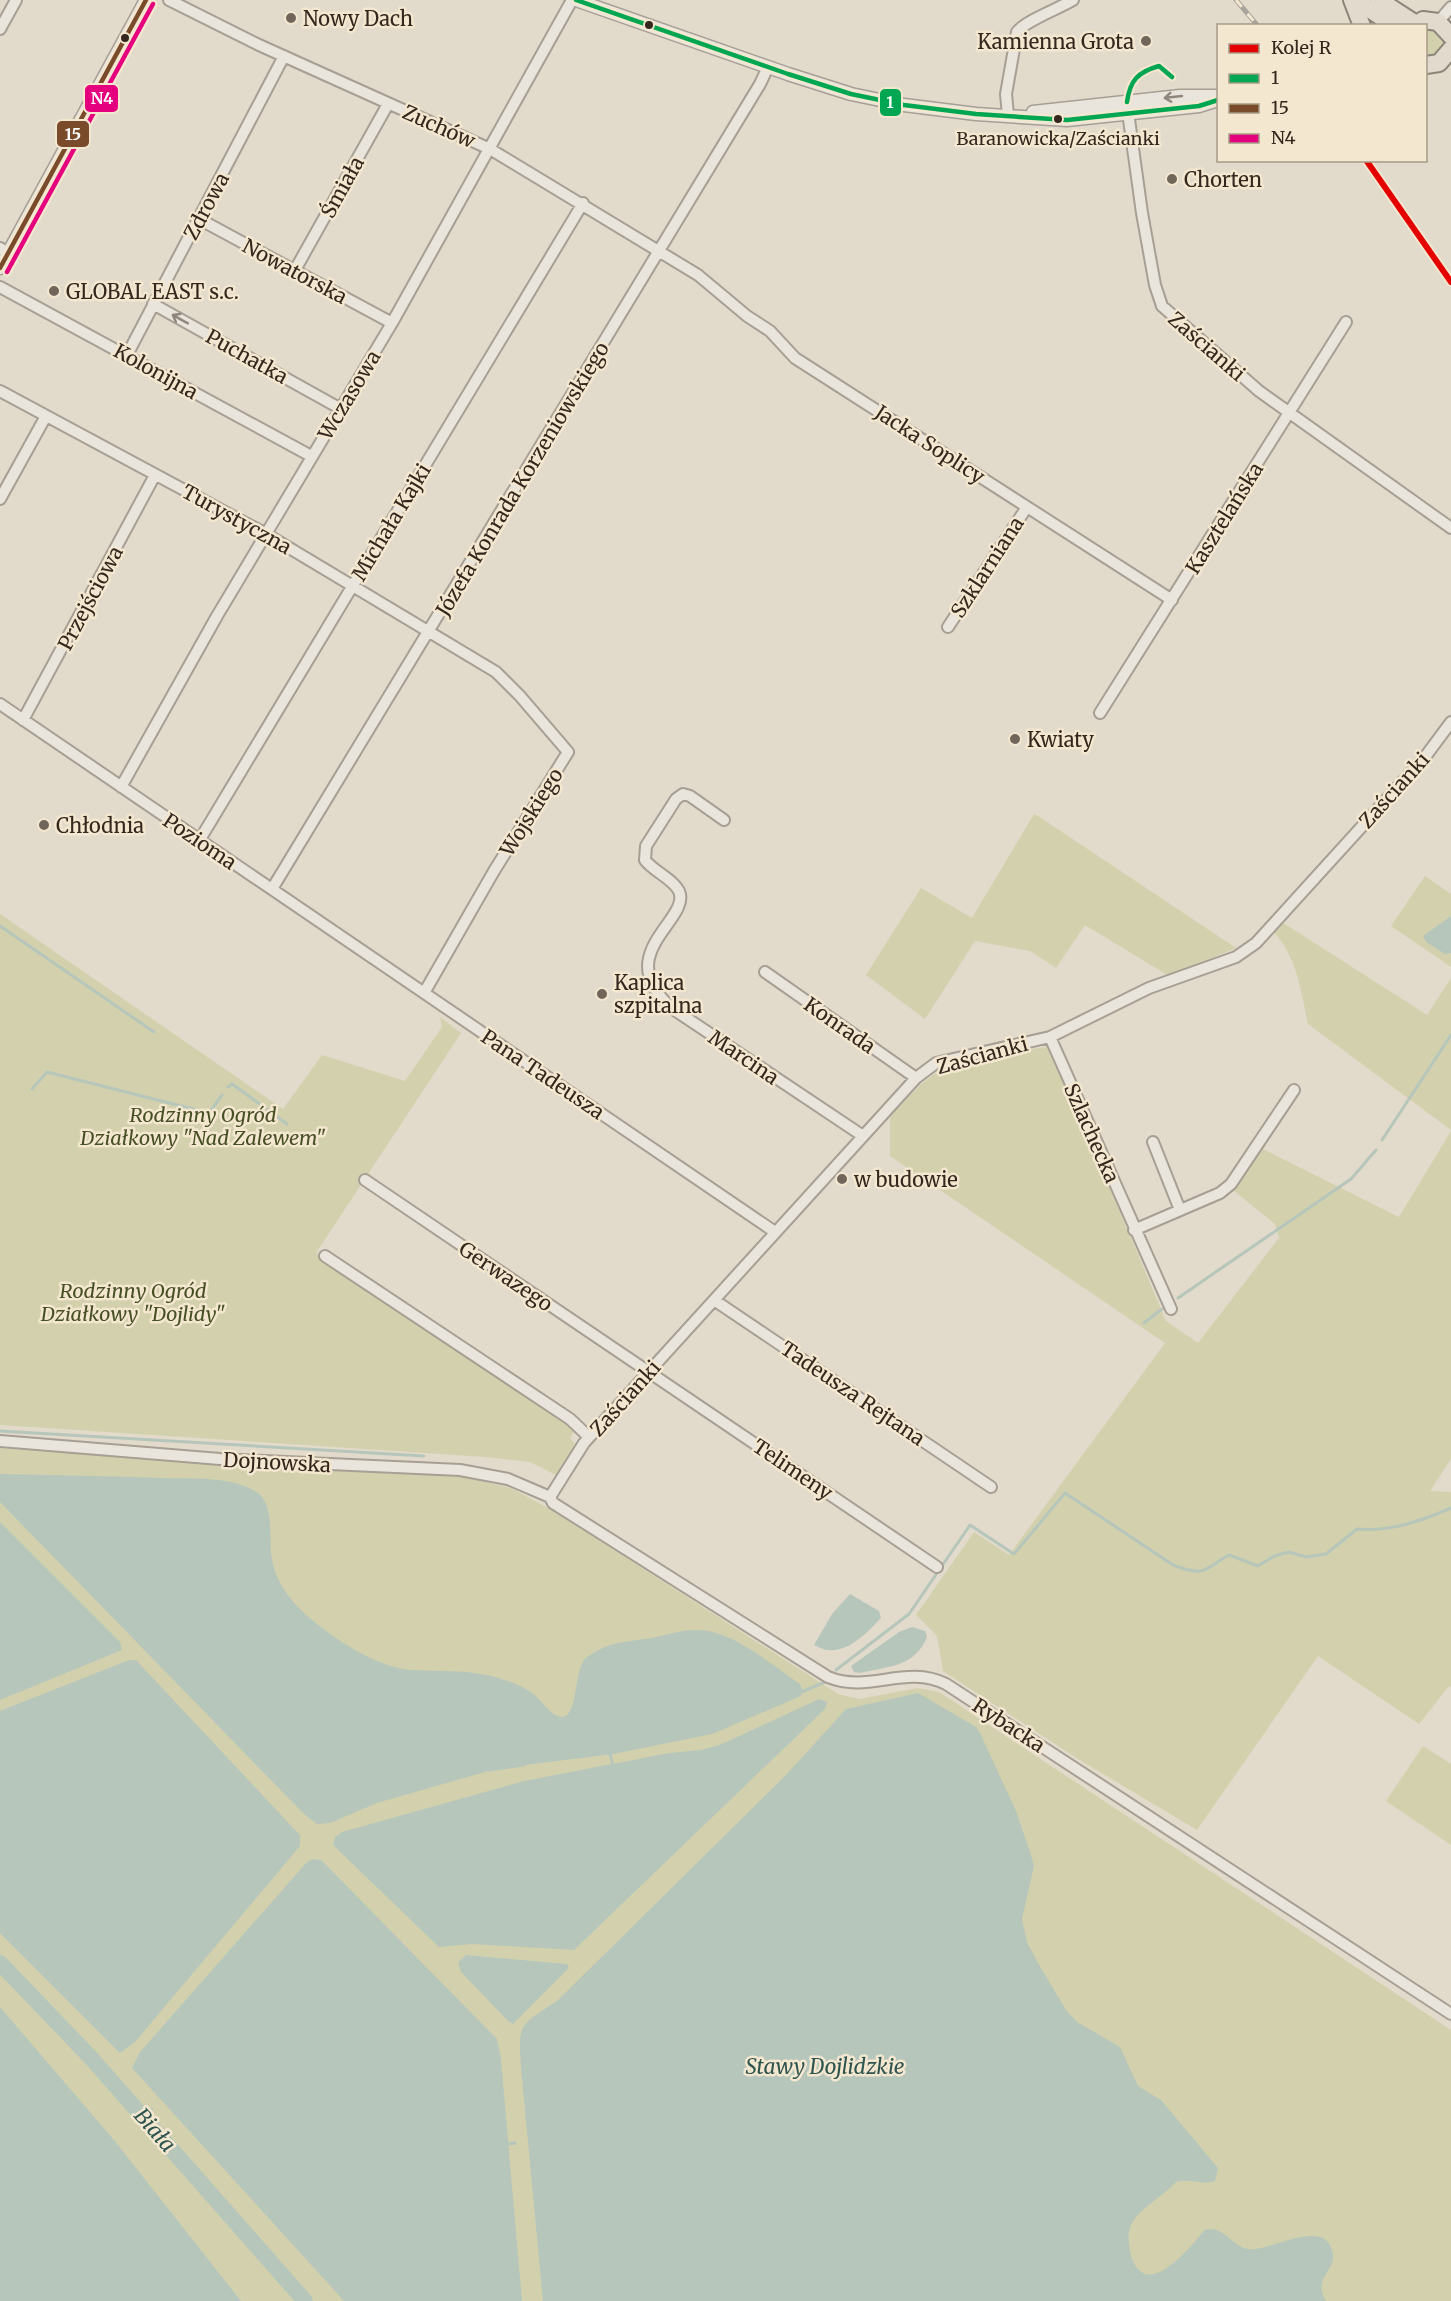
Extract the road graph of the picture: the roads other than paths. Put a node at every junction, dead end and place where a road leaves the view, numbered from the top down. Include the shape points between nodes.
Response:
1 (16, 0) edge
2 (146, 0) edge
3 (169, 0) edge
4 (574, 0) edge
5 (1073, 0) edge
6 (1354, 0) edge
7 (1379, 0) edge
8 (1451, 7) edge
9 (1361, 24) edge
10 (1391, 24) edge
11 (1414, 24) edge
12 (1417, 24) edge
13 (0, 29) edge
14 (1447, 29) edge
15 (1450, 52) edge
16 (284, 56) junction
17 (1427, 65) edge
18 (768, 67) junction
19 (1217, 98) edge
20 (388, 104) junction
21 (1128, 108) junction
22 (1008, 115) junction
23 (490, 149) junction
24 (583, 203) junction
25 (199, 219) junction
26 (4, 250) edge
27 (659, 251) junction
28 (0, 268) edge
29 (295, 270) junction
30 (698, 275) joint
31 (0, 287) edge
32 (153, 304) junction
33 (1347, 322) dead end
34 (392, 323) junction
35 (127, 354) junction
36 (0, 391) edge
37 (341, 409) junction
38 (1290, 413) junction
39 (46, 416) junction
40 (311, 456) junction
41 (155, 475) junction
42 (0, 499) edge
43 (1027, 507) junction
44 (1451, 528) edge
45 (266, 534) junction
46 (353, 585) junction
47 (1172, 600) junction
48 (948, 627) dead end
49 (429, 633) junction
50 (468, 656) joint
51 (0, 704) edge
52 (1100, 713) dead end
53 (23, 720) junction
54 (1451, 722) edge
55 (121, 787) junction
56 (724, 820) dead end
57 (200, 841) junction
58 (272, 889) junction
59 (312, 915) joint
60 (765, 972) dead end
61 (424, 993) junction
62 (1050, 1037) junction
63 (916, 1078) junction
64 (1294, 1090) dead end
65 (863, 1136) junction
66 (1154, 1142) dead end
67 (365, 1180) dead end
68 (1180, 1210) junction
69 (1134, 1230) junction
70 (775, 1232) junction
71 (325, 1256) dead end
72 (714, 1300) junction
73 (1171, 1309) dead end
74 (648, 1372) junction
75 (590, 1437) junction
76 (0, 1441) edge
77 (991, 1487) dead end
78 (550, 1497) junction
79 (938, 1567) dead end
80 (1451, 2014) edge

1 - 13 street
2 - 26 street
3 - 16 street, Zuchów
4 - 18 street
4 - 23 street, Wczasowa
5 - 22 street via 1023,24 1017,32 1006,94
6 - 9 main road
6 - 10 main road
7 - 11 main road
8 - 14 street
12 - 14 main road via 1423,21
15 - 17 main road via 1438,63
16 - 20 street, Zuchów
16 - 25 street, Zdrowa
18 - 22 street via 851,94 904,105
18 - 27 street, Józefa Konrada Korzeniowskiego
19 - 21 street via 1180,96
20 - 23 street, Zuchów
20 - 29 street, Śmiała
21 - 22 street
21 - 38 street, Zaścianki via 1145,233 1162,306 1232,369
23 - 24 street, Zuchów
23 - 34 street, Wczasowa
24 - 27 street, Zuchów
24 - 46 street, Michała Kajki
25 - 29 street, Nowatorska
25 - 32 street, Zdrowa
26 - 28 street
27 - 30 street, Zuchów
27 - 49 street, Józefa Konrada Korzeniowskiego
29 - 34 street, Nowatorska
30 - 43 street, Jacka Soplicy via 770,331 795,358
31 - 35 street, Kolonijna
32 - 35 street, Zdrowa
37 -> 32 street, Puchatka
33 - 38 street, Kasztelańska
34 - 37 street, Wczasowa
35 - 40 street, Kolonijna
36 - 39 street, Turystyczna
37 - 40 street, Wczasowa
38 - 44 street, Zaścianki
38 - 47 street, Kasztelańska
39 - 41 street, Turystyczna
39 - 42 street
40 - 45 street, Wczasowa
41 - 45 street, Turystyczna
41 - 53 street, Przejściowa
43 - 47 street, Jacka Soplicy
43 - 48 street, Szklarniana
45 - 46 street, Turystyczna
45 - 55 street, Wczasowa
46 - 49 street, Turystyczna
46 - 57 street, Michała Kajki
47 - 52 street, Kasztelańska
49 - 50 street, Turystyczna
49 - 58 street, Józefa Konrada Korzeniowskiego
50 - 61 street, Wojskiego via 509,684 568,752
51 - 53 street, Pozioma
53 - 55 street, Pozioma
54 - 62 street, Zaścianki via 1425,757 1256,943 1236,957 1149,988
55 - 57 street, Pozioma
56 - 65 street, Marcina via 683,794 646,846 645,860 674,885 680,898 649,957 648,972 654,988 673,1009
57 - 58 street, Pozioma
58 - 59 street, Pozioma
59 - 61 street, Pana Tadeusza
60 - 63 street, Konrada
61 - 70 street, Pana Tadeusza
62 - 63 street, Zaścianki via 936,1064
62 - 69 street, Szlachecka
63 - 65 street, Zaścianki
64 - 68 street via 1231,1184 1220,1193
65 - 70 street, Zaścianki
66 - 68 street
67 - 74 street, Gerwazego
68 - 69 street
69 - 73 street, Szlachecka
70 - 72 street, Zaścianki
71 - 75 street via 570,1419
72 - 74 street, Zaścianki
72 - 77 street, Tadeusza Rejtana
74 - 75 street, Zaścianki
74 - 79 street, Telimeny
75 - 78 street, Zaścianki
76 - 78 street, Dojnowska via 220,1459 460,1470 508,1479
78 - 80 street, Rybacka via 553,1503 828,1677 853,1684 917,1675 946,1684

